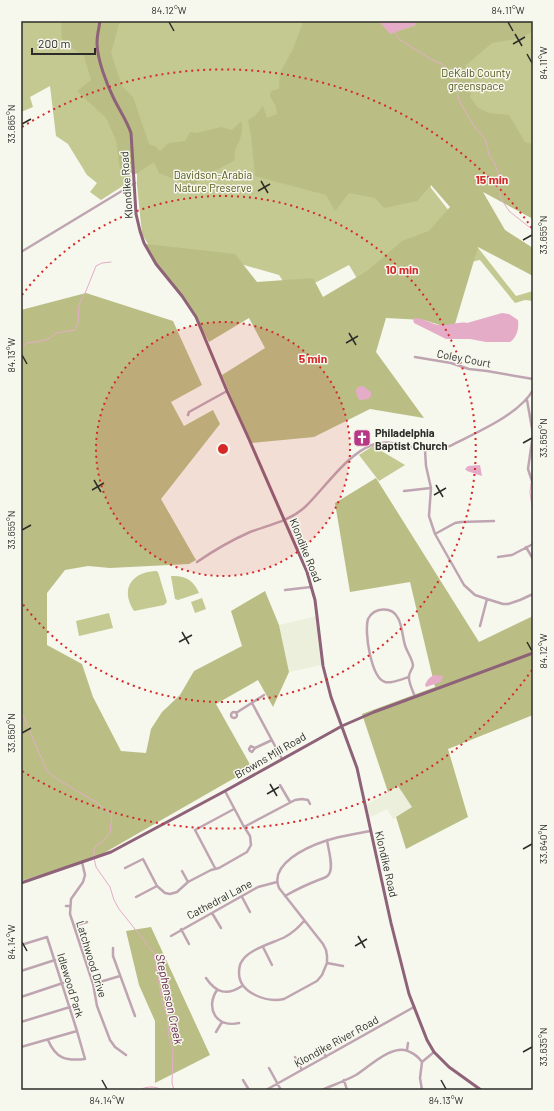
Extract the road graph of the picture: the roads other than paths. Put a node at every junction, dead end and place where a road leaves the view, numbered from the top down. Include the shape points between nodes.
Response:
1 (100, 21) edge
2 (135, 183) junction
3 (21, 252) edge
4 (415, 357) dead end
5 (533, 379) edge
6 (533, 390) edge
7 (227, 391) junction
8 (527, 400) junction
9 (188, 414) dead end
10 (425, 450) junction
11 (533, 484) edge
12 (431, 488) junction
13 (404, 491) dead end
14 (284, 520) junction
15 (494, 521) dead end
16 (435, 534) junction
17 (533, 544) edge
18 (526, 547) junction
19 (498, 557) dead end
20 (533, 559) edge
21 (197, 562) dead end
22 (312, 587) junction
23 (285, 590) dead end
24 (533, 594) edge
25 (487, 599) junction
26 (480, 626) dead end
27 (533, 653) edge
28 (409, 677) junction
29 (264, 696) dead end
30 (414, 697) junction
31 (252, 703) junction
32 (236, 713) dead end
33 (342, 726) junction
34 (272, 740) junction
35 (255, 748) dead end
36 (282, 759) junction
37 (280, 785) dead end
38 (225, 791) junction
39 (290, 802) junction
40 (310, 804) dead end
41 (234, 809) junction
42 (244, 826) junction
43 (370, 831) junction
44 (327, 840) junction
45 (82, 862) junction
46 (125, 868) dead end
47 (215, 868) junction
48 (182, 871) dead end
49 (188, 882) junction
50 (277, 882) junction
51 (21, 883) edge
52 (157, 886) junction
53 (165, 893) junction
54 (242, 896) junction
55 (285, 896) junction
56 (136, 897) dead end
57 (164, 897) dead end
58 (66, 906) dead end
59 (70, 906) junction
60 (250, 912) dead end
61 (212, 913) junction
62 (304, 921) junction
63 (87, 922) dead end
64 (74, 926) junction
65 (220, 928) dead end
66 (181, 929) junction
67 (171, 936) dead end
68 (189, 944) dead end
69 (21, 945) edge
70 (263, 947) junction
71 (113, 948) dead end
72 (55, 960) junction
73 (327, 963) junction
74 (272, 966) dead end
75 (343, 966) dead end
76 (21, 971) edge
77 (120, 976) junction
78 (206, 978) dead end
79 (63, 984) junction
80 (93, 984) junction
81 (242, 986) junction
82 (218, 990) junction
83 (21, 997) edge
84 (70, 1007) junction
85 (414, 1007) junction
86 (135, 1016) dead end
87 (21, 1022) edge
88 (222, 1022) junction
89 (239, 1022) dead end
90 (78, 1031) junction
91 (216, 1032) dead end
92 (48, 1040) junction
93 (408, 1043) dead end
94 (320, 1046) dead end
95 (21, 1047) edge
96 (406, 1050) junction
97 (434, 1052) junction
98 (126, 1055) dead end
99 (295, 1057) dead end
100 (326, 1057) junction
101 (422, 1062) junction
102 (269, 1068) dead end
103 (302, 1070) junction
104 (243, 1080) dead end
105 (344, 1080) junction
106 (277, 1084) junction
107 (249, 1090) edge
108 (266, 1090) edge
109 (281, 1090) edge
110 (322, 1090) edge
111 (347, 1090) edge
112 (422, 1090) edge
113 (481, 1090) edge

1 - 2 main road, Klondike Road via 97,48 113,97 130,129
2 - 3 street
2 - 7 main road, Klondike Road via 136,214 144,243 156,264 196,317
4 - 5 street, Coley Court
6 - 8 street
7 - 9 street
7 - 14 main road, Klondike Road
8 - 10 street via 512,413 450,446
8 - 11 street via 533,434 528,469
10 - 12 street
10 - 14 street via 388,442 370,446 333,476 305,507
12 - 13 street
12 - 16 street via 430,516
14 - 21 street via 244,535
14 - 22 main road, Klondike Road
15 - 16 street via 455,523
16 - 25 street via 464,585
17 - 18 street
18 - 19 street via 512,555
18 - 20 street
22 - 23 street
22 - 33 main road, Klondike Road via 323,666
24 - 25 street via 508,604
25 - 26 street
27 - 30 main road, Browns Mill Road
28 - 28 street via 413,664 399,620 391,610 377,611 371,615 368,623 371,658 376,674 380,681 384,682
28 - 30 street
29 - 31 street
30 - 33 main road, Browns Mill Road
31 - 32 street
31 - 34 street
33 - 36 main road, Browns Mill Road
33 - 43 main road, Klondike Road via 357,768
34 - 35 street
34 - 36 street
36 - 38 main road, Browns Mill Road
37 - 39 street
38 - 41 street
38 - 45 main road, Browns Mill Road via 111,852
39 - 40 street via 302,799 308,800
39 - 42 street
41 - 42 street
41 - 47 street via 194,830
42 - 47 street via 252,839 249,850
43 - 44 street
43 - 85 main road, Klondike Road
44 - 50 street via 289,859 282,867
44 - 55 street via 330,874
45 - 51 main road, Browns Mill Road
45 - 59 street via 85,875 71,898
46 - 52 street via 143,859
47 - 49 street
48 - 49 street
49 - 53 street via 177,892
50 - 54 street, Cathedral Lane via 261,886
50 - 55 street
52 - 53 street
52 - 56 street
53 - 57 street
54 - 60 street
54 - 61 street, Cathedral Lane
55 - 62 street
58 - 59 street
59 - 64 street, Latchwood Drive
61 - 65 street
61 - 66 street, Cathedral Lane
62 - 70 street via 284,937
62 - 73 street via 323,944
63 - 64 street
64 - 80 street, Latchwood Drive
66 - 67 street, Cathedral Lane
66 - 68 street
69 - 72 street, Idlewood Park via 48,935
70 - 74 street
70 - 81 street via 249,954 241,962 239,976
71 - 77 street
72 - 76 street
72 - 79 street, Idlewood Park
73 - 75 street
73 - 81 street via 317,981 284,999 274,1001 254,995
77 - 80 street
77 - 86 street
78 - 82 street via 211,986
79 - 83 street
79 - 84 street, Idlewood Park
80 - 98 street, Latchwood Drive via 97,1006 110,1040
81 - 82 street via 232,992
82 - 88 street via 211,1006 216,1017
84 - 87 street
84 - 90 street, Idlewood Park
85 - 97 main road, Klondike Road
85 - 100 street, Klondike River Road
88 - 89 street
88 - 91 street
90 - 92 street, Idlewood Park
90 - 92 street via 86,1060 72,1060 59,1056
92 - 95 street, Idlewood Park
93 - 96 street
94 - 100 street
96 - 101 street
96 - 105 street via 389,1053
97 - 101 street
97 - 113 main road, Klondike Road via 449,1068
99 - 103 street
100 - 103 street, Klondike River Road
101 - 112 street
102 - 106 street
103 - 106 street, Klondike River Road
104 - 107 street
105 - 110 street
105 - 111 street
106 - 108 street, Klondike River Road
106 - 109 street

